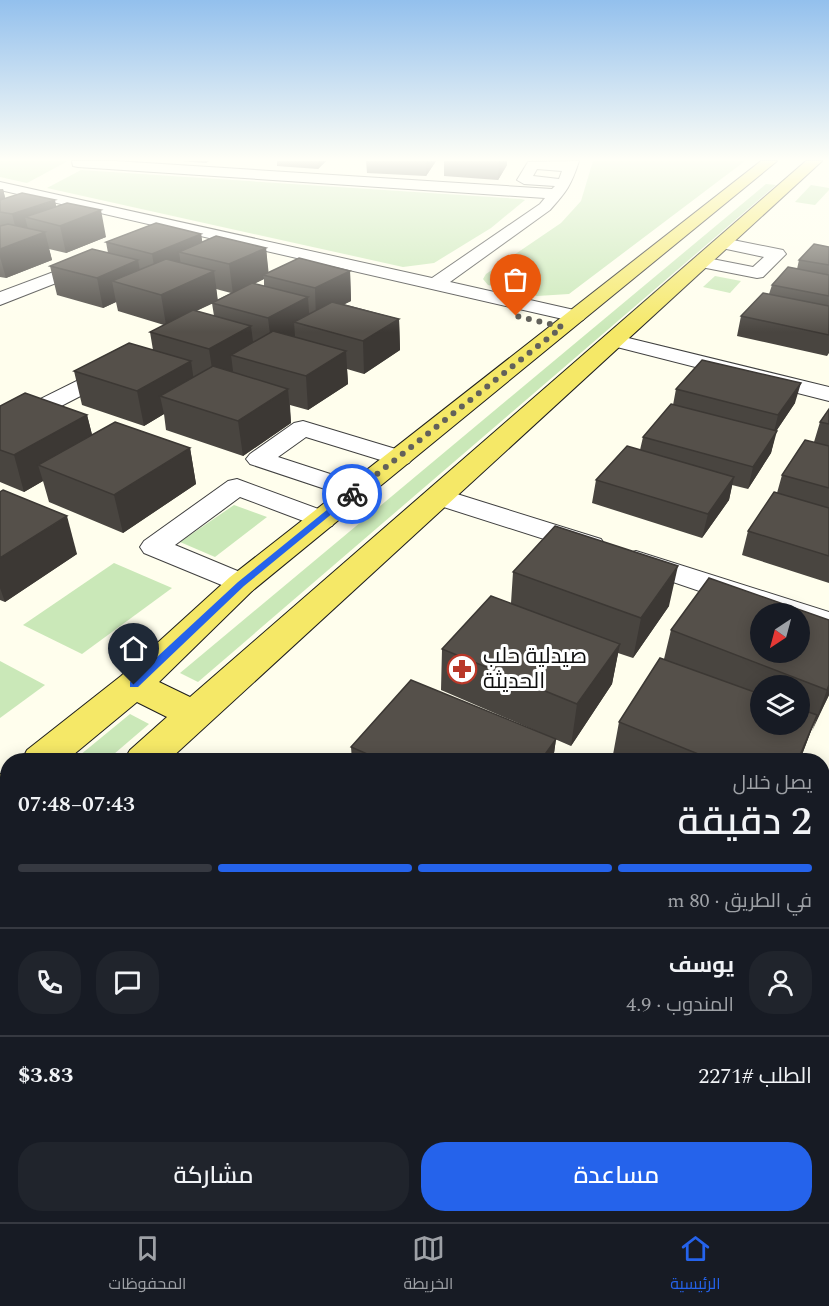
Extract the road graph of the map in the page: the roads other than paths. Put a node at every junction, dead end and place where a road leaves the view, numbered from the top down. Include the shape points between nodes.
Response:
1 (86, 218) edge
2 (141, 218) edge
3 (527, 218) edge
4 (698, 218) edge
5 (751, 218) edge
6 (180, 227) junction
7 (157, 236) junction
8 (723, 243) junction
9 (108, 256) edge
10 (702, 262) junction
11 (434, 285) junction
12 (3, 296) edge
13 (569, 321) junction
14 (624, 334) junction
15 (135, 359) edge
16 (795, 365) dead end
17 (829, 394) edge
18 (0, 428) edge
19 (400, 458) junction
20 (355, 492) junction
21 (441, 496) junction
22 (322, 520) junction
23 (241, 584) junction
24 (829, 623) edge
25 (134, 685) junction
26 (195, 715) junction
27 (50, 753) edge
28 (152, 753) edge

1 - 7 street
2 - 6 street
3 - 11 street
4 - 13 main road
5 - 8 main road
6 - 7 street
6 - 11 street
7 - 13 street via 305,271
8 - 10 main road
8 - 10 street via 777,254 757,273
9 - 12 street
10 - 14 main road
11 - 13 street
13 - 19 main road
14 - 16 street
14 - 17 street
14 - 21 main road
15 - 18 street
19 - 20 main road
19 - 20 street via 303,428 259,459
20 - 22 main road
21 - 24 street
21 - 26 main road
22 - 23 main road
22 - 23 street via 237,487 154,547
23 - 25 main road
25 - 26 main road
25 - 27 main road
26 - 28 main road

